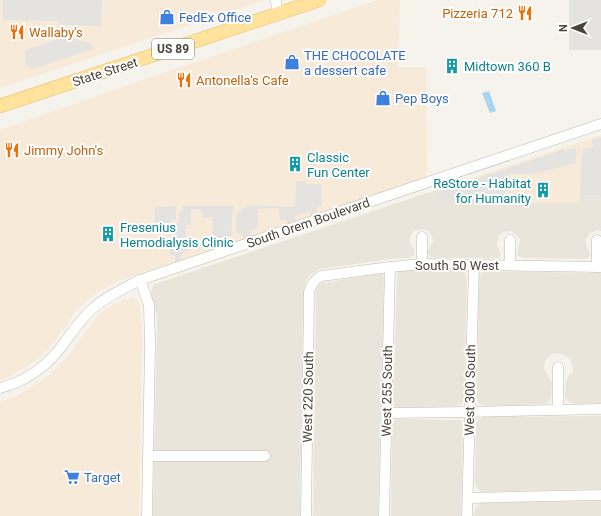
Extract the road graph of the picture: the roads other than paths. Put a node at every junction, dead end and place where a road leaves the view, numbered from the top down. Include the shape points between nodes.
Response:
1 (276, 0) edge
2 (319, 0) edge
3 (277, 14) junction
4 (1, 106) edge
5 (601, 124) edge
6 (422, 237) dead end
7 (510, 240) dead end
8 (597, 240) dead end
9 (422, 264) junction
10 (474, 265) junction
11 (510, 265) junction
12 (390, 267) junction
13 (599, 267) edge
14 (140, 280) junction
15 (315, 280) joint
16 (558, 367) dead end
17 (0, 388) edge
18 (558, 409) junction
19 (601, 409) edge
20 (469, 412) junction
21 (386, 413) junction
22 (148, 456) junction
23 (265, 456) dead end
24 (601, 495) edge
25 (468, 498) junction
26 (147, 516) edge
27 (306, 516) edge
28 (384, 516) edge
29 (467, 516) edge

1 - 3 street
2 - 3 main road, State Street / US 89
3 - 4 main road, State Street / US 89
5 - 14 street, South Orem Boulevard
6 - 9 street
7 - 11 street
8 - 13 street
9 - 10 street, South 50 West
9 - 12 street, South 50 West
10 - 11 street, South 50 West
10 - 20 street, West 300 South
11 - 13 street, South 50 West
12 - 15 street, South 50 West via 321,276
12 - 21 street, West 255 South
14 - 17 street, South Orem Boulevard via 98,304 57,352 36,372 15,384
14 - 22 street via 149,305
15 - 27 street, West 220 South via 309,292
16 - 18 street
18 - 19 street
18 - 20 street
20 - 21 street
20 - 25 street, West 300 South
21 - 28 street, West 255 South
22 - 23 street
22 - 26 street
24 - 25 street
25 - 29 street, West 300 South

